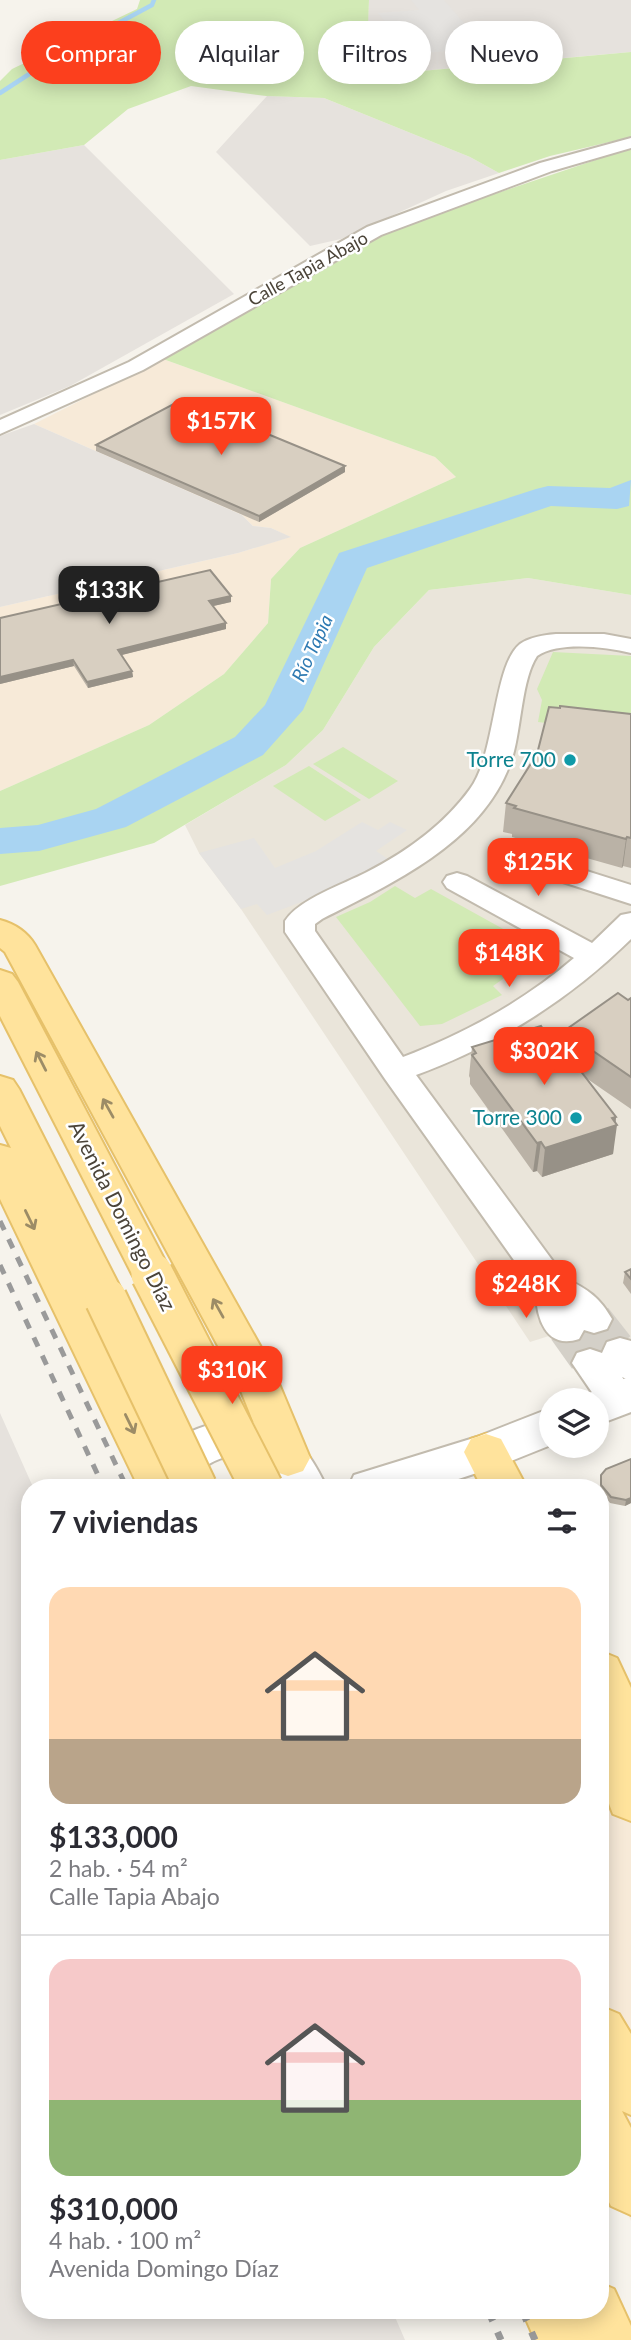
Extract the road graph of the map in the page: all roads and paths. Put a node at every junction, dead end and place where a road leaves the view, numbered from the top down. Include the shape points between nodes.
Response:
1 (631, 143) edge
2 (0, 428) edge
3 (631, 646) edge
4 (517, 858) dead end
5 (457, 882) dead end
6 (631, 895) edge
7 (631, 922) edge
8 (0, 931) edge
9 (596, 958) junction
10 (0, 982) edge
11 (396, 1071) junction
12 (0, 1089) edge
13 (0, 1158) edge
14 (580, 1324) tunnel mouth
15 (539, 1435) edge
16 (495, 1470) edge
17 (285, 1478) edge
18 (168, 1479) edge
19 (169, 1479) edge
20 (172, 1479) edge
21 (432, 1479) edge
22 (609, 1691) edge
23 (629, 1783) edge
24 (609, 2049) edge
25 (631, 2087) edge
26 (609, 2143) edge
27 (631, 2186) edge
28 (556, 2319) edge
29 (597, 2319) edge
30 (565, 2340) edge
31 (607, 2340) edge

1 - 2 street, Calle Tapia Abajo via 546,167 374,231 136,366
3 - 11 street via 555,641 524,655 501,754 481,796 449,831 413,860 300,921 300,932
4 - 6 street
5 - 9 street
7 - 9 street
17 -> 8 main road via 257,1379 18,945
9 - 11 street via 487,1033
17 -> 10 main road, Avenida Domingo Díaz, bridge via 152,1274
11 - 14 street via 554,1289 554,1312
12 - 19 main road, bridge via 106,1299
13 -> 18 main road
15 - 16 street
16 - 21 street
17 - 20 street via 268,1444 243,1438 216,1439 191,1448 172,1465
22 - 23 main road
24 - 25 main road
26 - 27 main road
28 - 30 main road
29 - 31 main road

